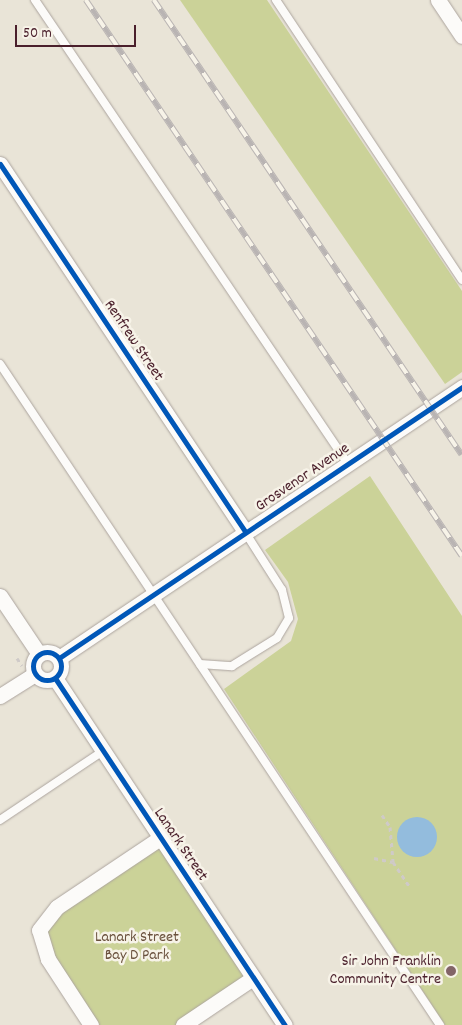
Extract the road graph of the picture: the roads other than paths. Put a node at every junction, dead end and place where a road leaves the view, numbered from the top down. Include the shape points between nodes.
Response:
1 (35, 0) edge
2 (276, 0) edge
3 (438, 0) edge
4 (462, 36) edge
5 (0, 164) edge
6 (462, 280) edge
7 (0, 364) edge
8 (462, 387) edge
9 (348, 464) junction
10 (245, 532) junction
11 (153, 594) junction
12 (0, 596) edge
13 (39, 654) junction
14 (59, 658) junction
15 (200, 664) junction
16 (34, 674) junction
17 (55, 678) junction
18 (0, 696) edge
19 (103, 751) junction
20 (0, 820) edge
21 (160, 838) junction
22 (253, 978) junction
23 (90, 1025) edge
24 (183, 1025) edge
25 (285, 1025) edge
26 (440, 1025) edge

1 - 9 lane
2 - 6 lane
3 - 4 street
5 - 10 street, Renfrew Street
7 - 11 lane
8 - 9 street, Grosvenor Avenue
9 - 10 street, Grosvenor Avenue
10 - 11 street, Grosvenor Avenue
10 - 15 lane via 282,590 289,618 277,638 232,666
11 - 14 street, Grosvenor Avenue
11 - 15 lane
12 - 13 street
13 - 14 street via 47,652
13 - 16 street via 33,661
14 - 17 street via 61,667
15 - 26 lane
16 - 17 street via 46,681
16 - 18 street
17 - 19 street, Lanark Street
19 - 20 lane
19 - 21 street, Lanark Street
21 - 22 street, Lanark Street
21 - 23 street via 57,907 39,930 48,959
22 - 24 street
22 - 25 street, Lanark Street

